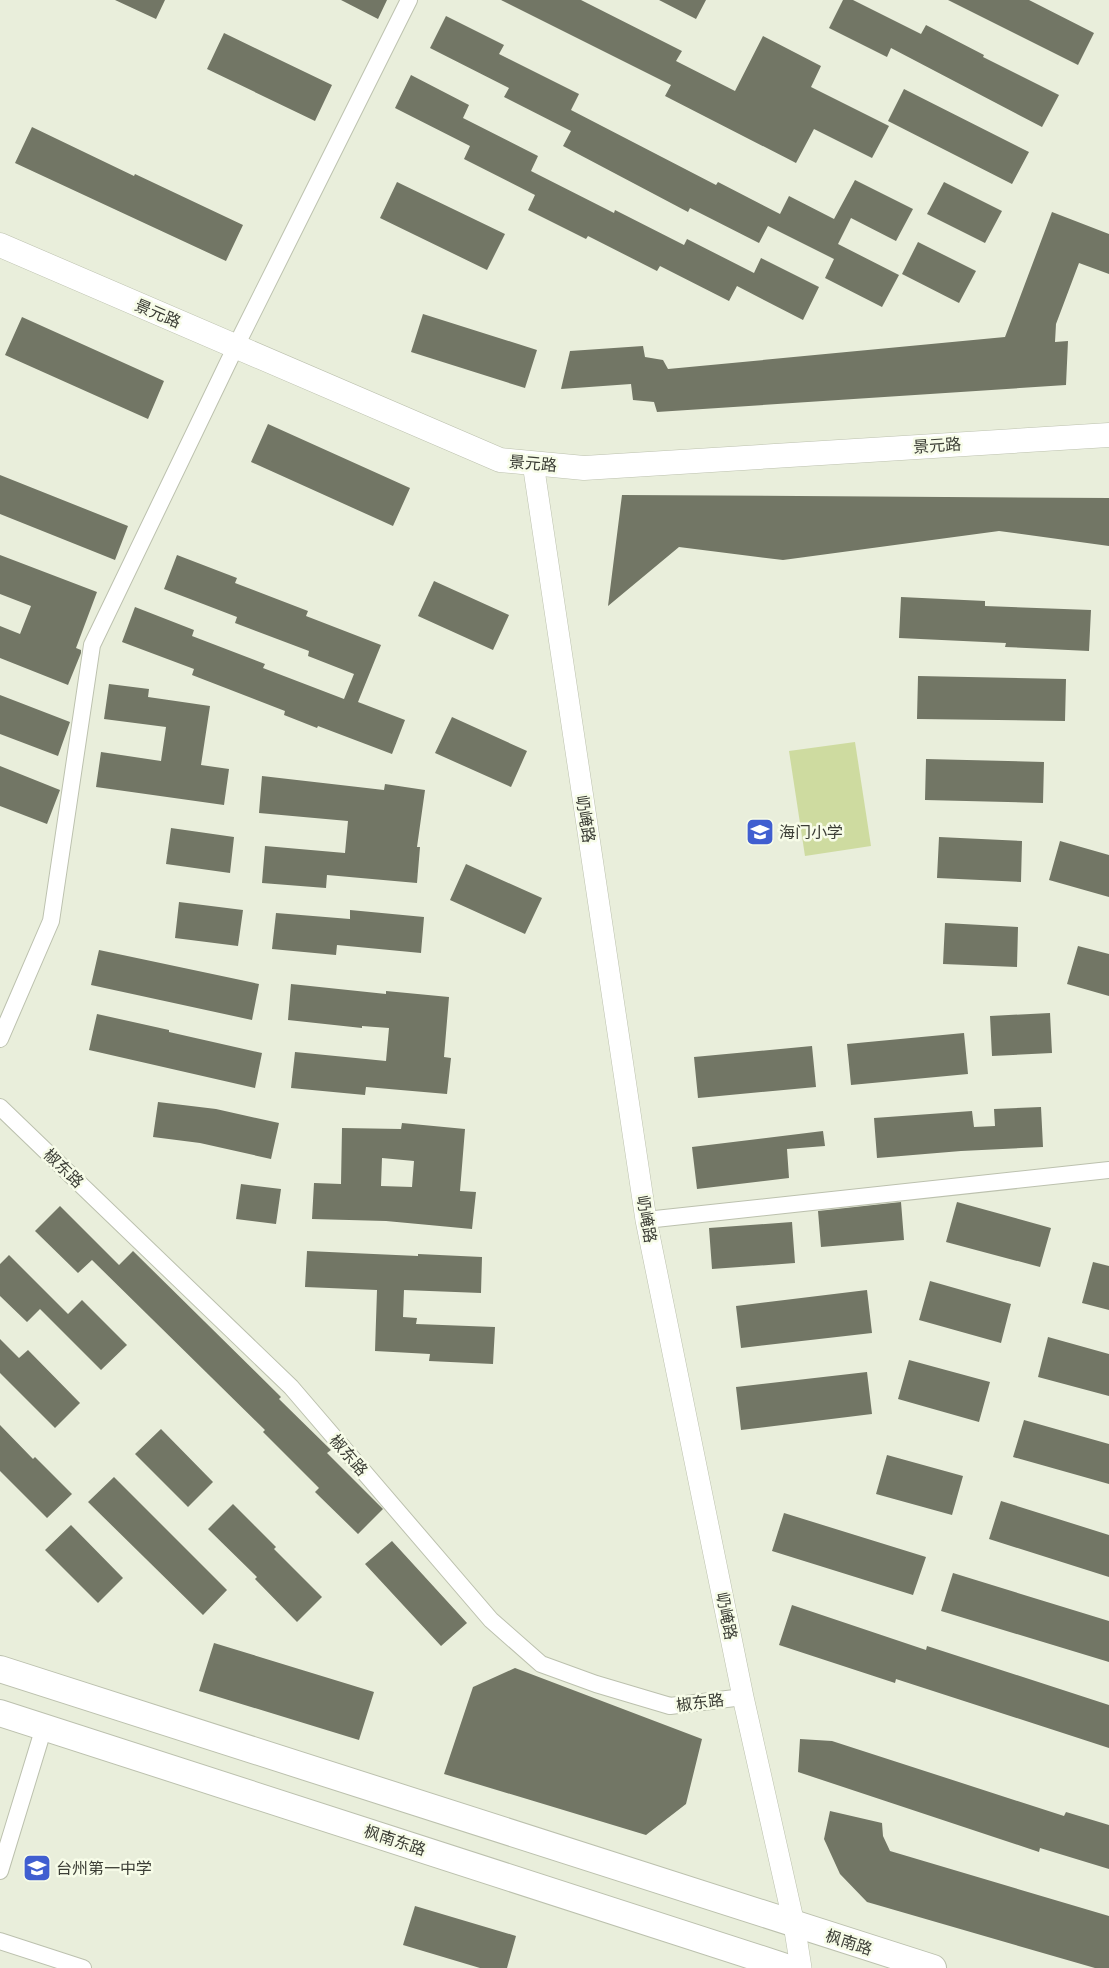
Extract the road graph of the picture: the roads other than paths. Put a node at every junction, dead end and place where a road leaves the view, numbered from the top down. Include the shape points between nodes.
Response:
1 (409, 0) edge
2 (0, 244) edge
3 (236, 346) junction
4 (1109, 436) edge
5 (533, 463) junction
6 (0, 1039) edge
7 (0, 1107) edge
8 (1109, 1170) edge
9 (646, 1220) junction
10 (0, 1668) edge
11 (743, 1697) junction
12 (0, 1713) edge
13 (44, 1727) junction
14 (0, 1871) edge
15 (794, 1924) junction
16 (0, 1941) edge
17 (83, 1968) edge
18 (789, 1968) edge
19 (801, 1968) edge
20 (933, 1968) edge

1 - 3 street
2 - 3 main road, 景元路
3 - 5 main road, 景元路 via 500,460
3 - 6 street via 92,645 51,921
4 - 5 main road, 景元路 via 584,468
5 - 9 street, 屷崦路
7 - 11 street, 椒东路 via 291,1386 491,1620 541,1664 670,1706
8 - 9 street
9 - 11 street, 屷崦路
10 - 15 main road, 枫南路
11 - 15 street, 屷崦路
12 - 13 main road, 枫南东路
13 - 14 street
13 - 18 main road, 枫南东路
15 - 19 street, 屷崦路
15 - 20 main road, 枫南路
16 - 17 street

